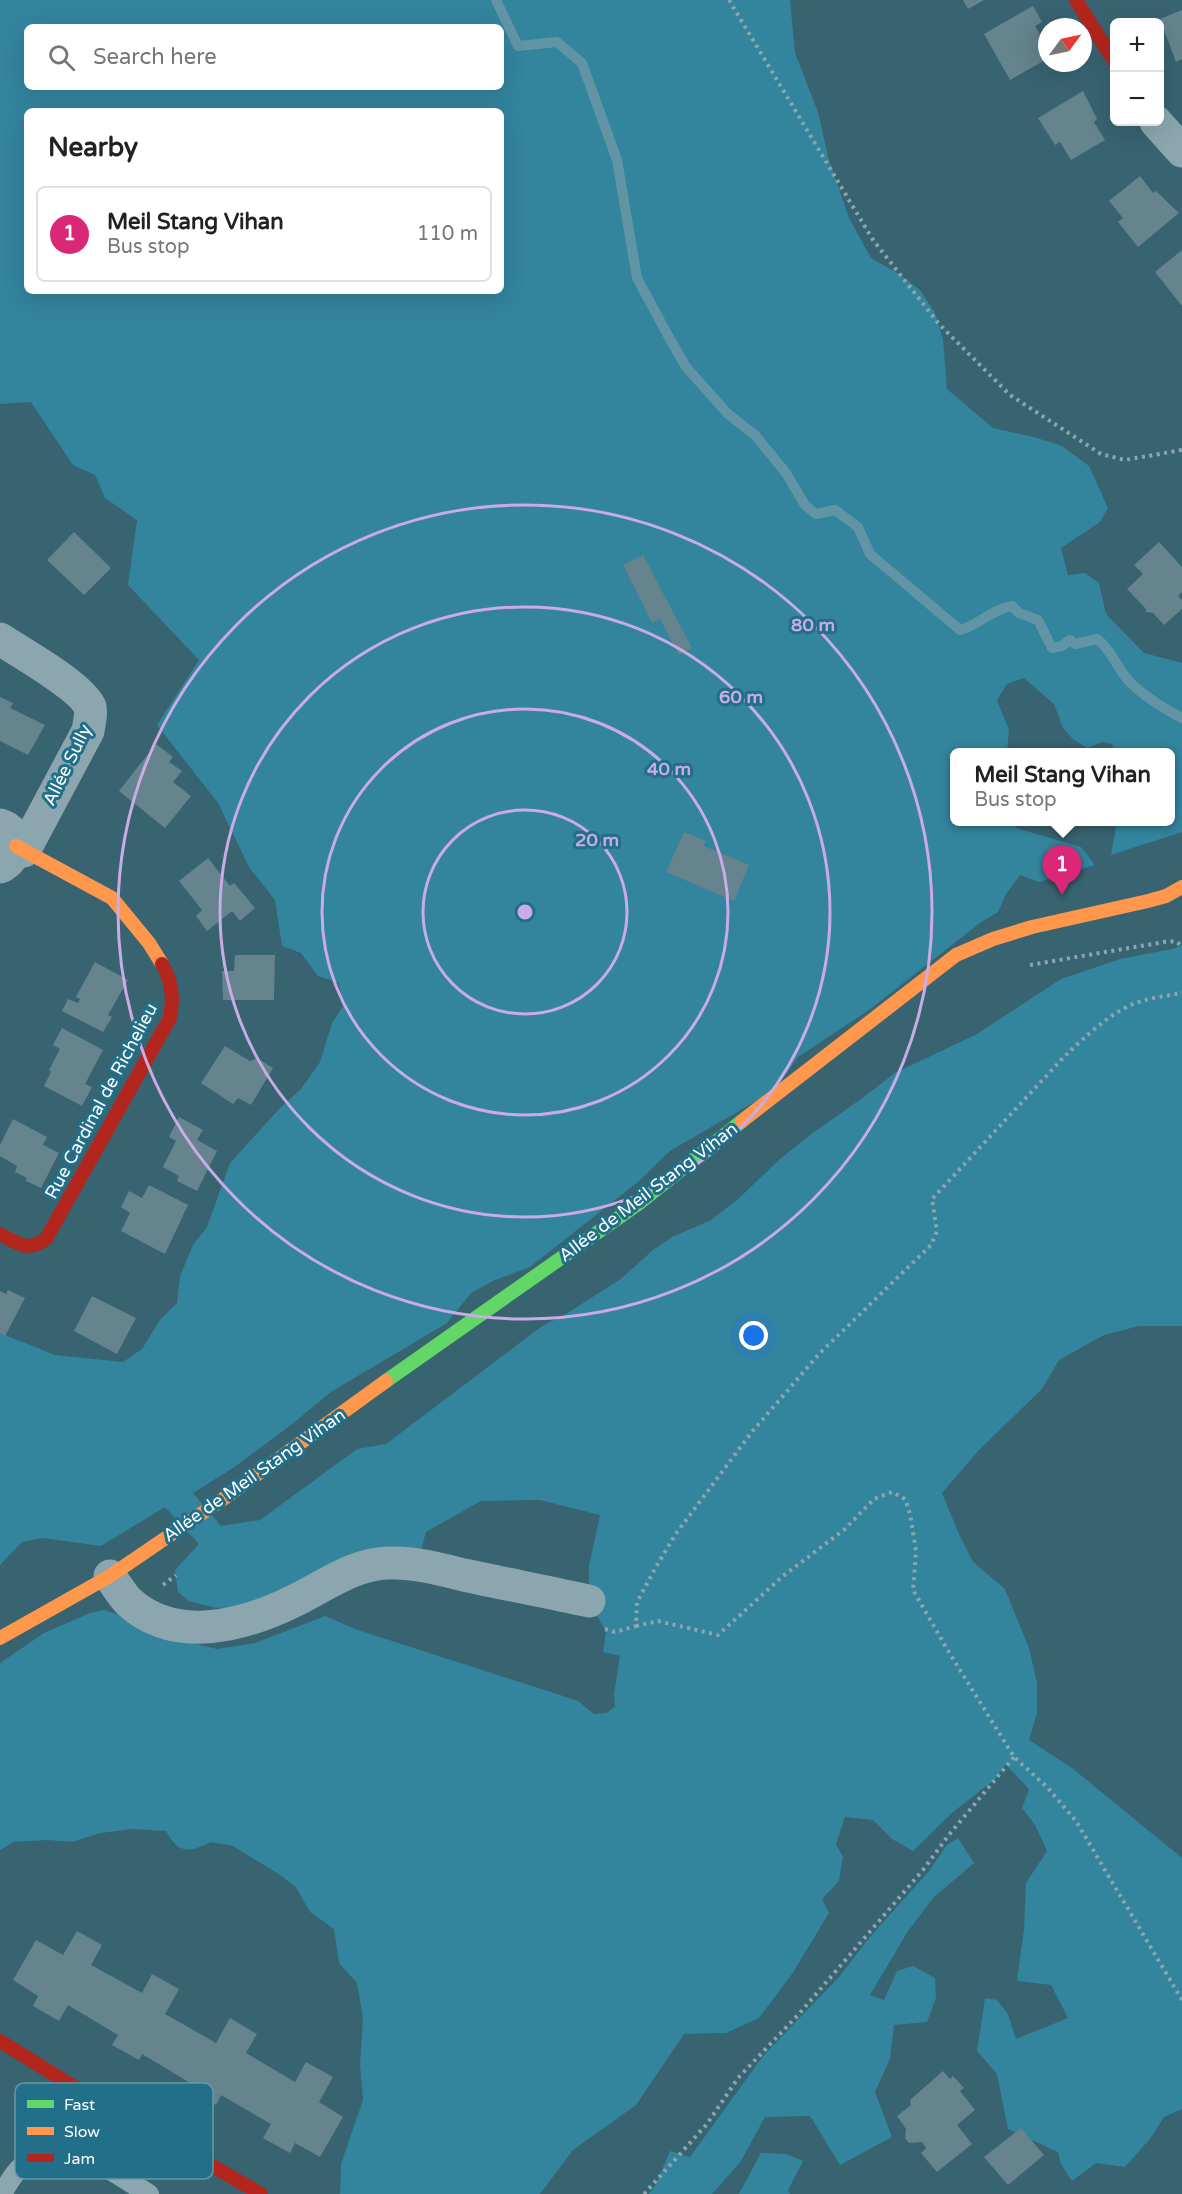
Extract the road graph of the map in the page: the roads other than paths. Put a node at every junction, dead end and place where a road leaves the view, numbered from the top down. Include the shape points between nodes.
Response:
1 (1076, 0) edge
2 (1110, 55) edge
3 (1160, 126) edge
4 (1180, 146) edge
5 (0, 639) edge
6 (10, 847) edge
7 (1182, 887) edge
8 (0, 1234) edge
9 (110, 1576) junction
10 (589, 1601) road end
11 (0, 1638) edge
12 (0, 2041) edge
13 (67, 2083) edge
14 (213, 2167) edge
15 (15, 2175) edge
16 (123, 2179) edge
17 (2, 2194) edge
18 (149, 2194) edge
19 (261, 2194) edge

1 - 2 street
3 - 4 street
5 - 6 street, Allée Sully via 78,692 90,708 91,718 88,731
6 - 8 street, Rue Cardinal de Richelieu via 112,898 162,961 170,977 173,1005 170,1018 46,1239 29,1249
7 - 9 street, Allée de Meil Stang Vihan via 1156,899 1007,933 956,955 638,1204
9 - 10 street via 128,1601 143,1612 157,1620 185,1626 208,1627 251,1619 353,1570 388,1562 422,1565
9 - 11 street, Allée de Meil Stang Vihan
12 - 13 street
14 - 19 street
15 - 17 lane
16 - 18 lane

